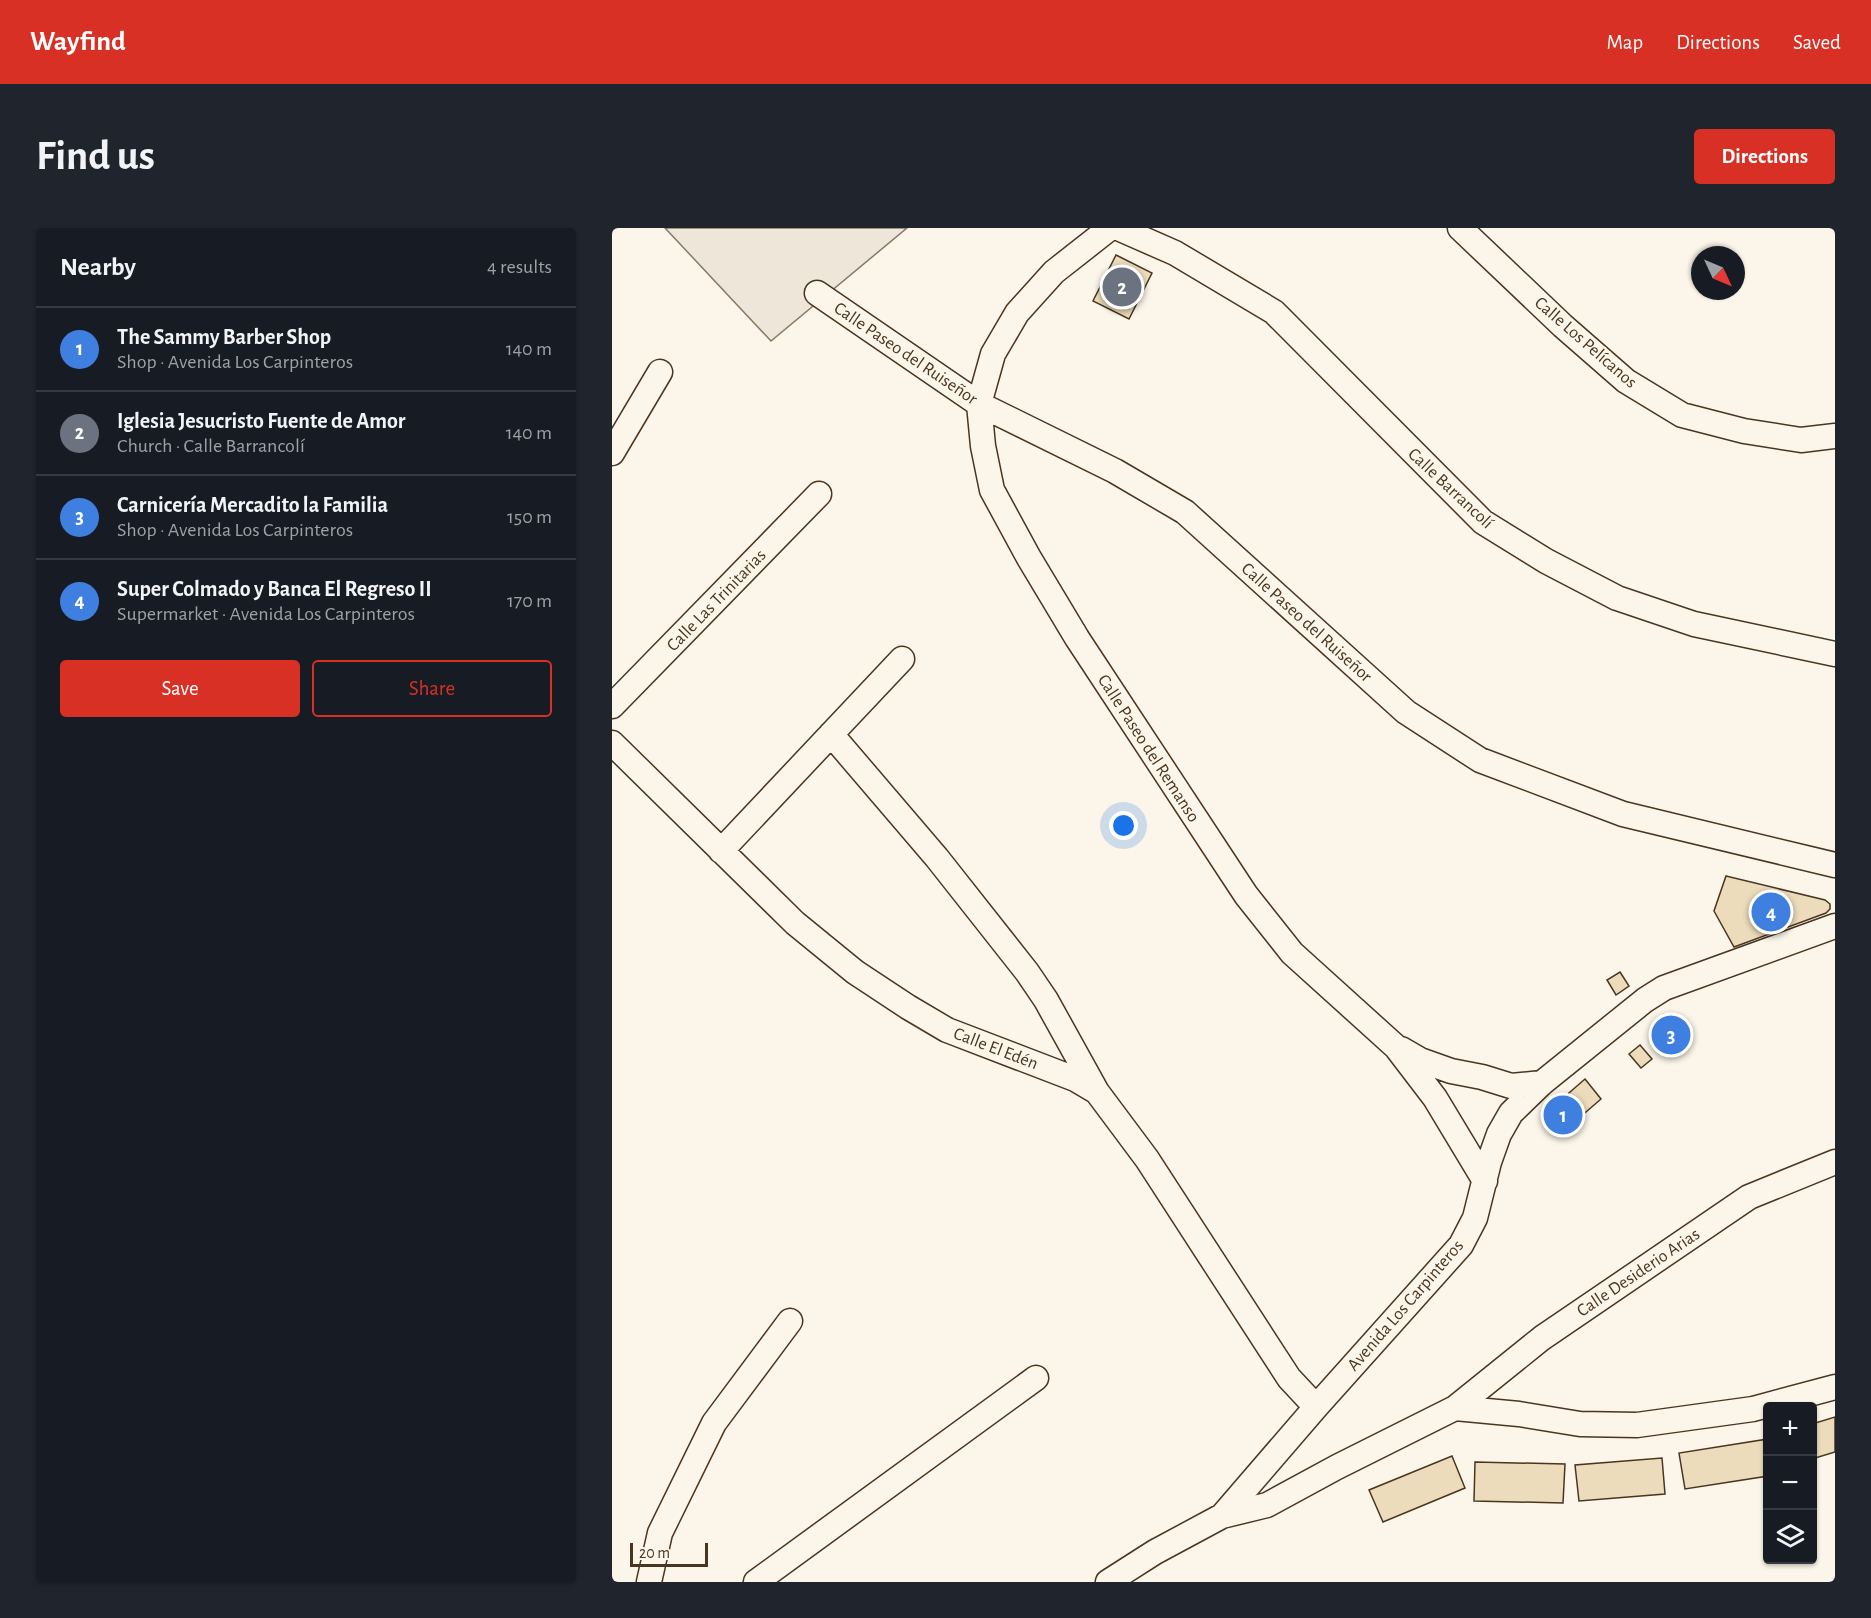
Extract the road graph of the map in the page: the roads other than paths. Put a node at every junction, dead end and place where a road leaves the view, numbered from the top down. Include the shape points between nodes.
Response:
1 (1110, 228) edge
2 (1118, 228) edge
3 (1460, 228) edge
4 (817, 293) dead end
5 (660, 372) dead end
6 (979, 404) junction
7 (1835, 436) edge
8 (612, 453) edge
9 (819, 494) dead end
10 (1835, 654) edge
11 (902, 659) dead end
12 (612, 706) edge
13 (831, 734) junction
14 (612, 743) edge
15 (721, 851) junction
16 (1835, 865) edge
17 (1835, 926) edge
18 (1396, 1047) junction
19 (1542, 1083) junction
20 (1097, 1092) junction
21 (1835, 1162) edge
22 (1485, 1181) junction
23 (790, 1320) dead end
24 (1036, 1378) dead end
25 (1835, 1387) edge
26 (1316, 1407) junction
27 (1455, 1408) junction
28 (1222, 1516) junction
29 (649, 1582) edge
30 (756, 1582) edge
31 (1108, 1582) edge

1 - 6 street via 1054,272 1017,313 993,354
2 - 10 street, Calle Barrancolí via 1175,253 1274,312 1483,522 1546,561 1617,598 1694,624
3 - 7 street, Calle Los Pelícanos via 1626,381 1682,415 1801,440
4 - 6 street, Calle Paseo del Ruiseñor
5 - 8 street
6 - 16 street, Calle Paseo del Ruiseñor via 1115,471 1185,512 1406,712 1480,760 1623,814
6 - 18 street, Calle Paseo del Remanso via 992,490 1077,638 1246,896 1292,953
9 - 12 street, Calle Las Trinitarias
11 - 13 street
13 - 15 street
13 - 20 street via 1027,972
14 - 15 street, Calle El Edén
15 - 20 street, Calle El Edén via 795,923 855,972 908,1007 947,1030 1075,1079
17 - 19 street, Avenida Los Carpinteros via 1665,988
18 - 19 street via 1451,1071 1511,1086
18 - 22 street via 1435,1098
19 - 22 street, Avenida Los Carpinteros via 1511,1113 1498,1134
20 - 26 street, Calle El Edén via 1147,1160 1289,1378
21 - 27 street, Calle Desiderio Arias via 1749,1197 1542,1338
22 - 26 street, Avenida Los Carpinteros via 1475,1218 1461,1245
23 - 29 street via 714,1423 660,1533
24 - 30 street
25 - 27 street via 1753,1409 1637,1425 1580,1424
26 - 28 street, Avenida Los Carpinteros
27 - 28 street, Calle Desiderio Arias via 1267,1505
28 - 31 street

